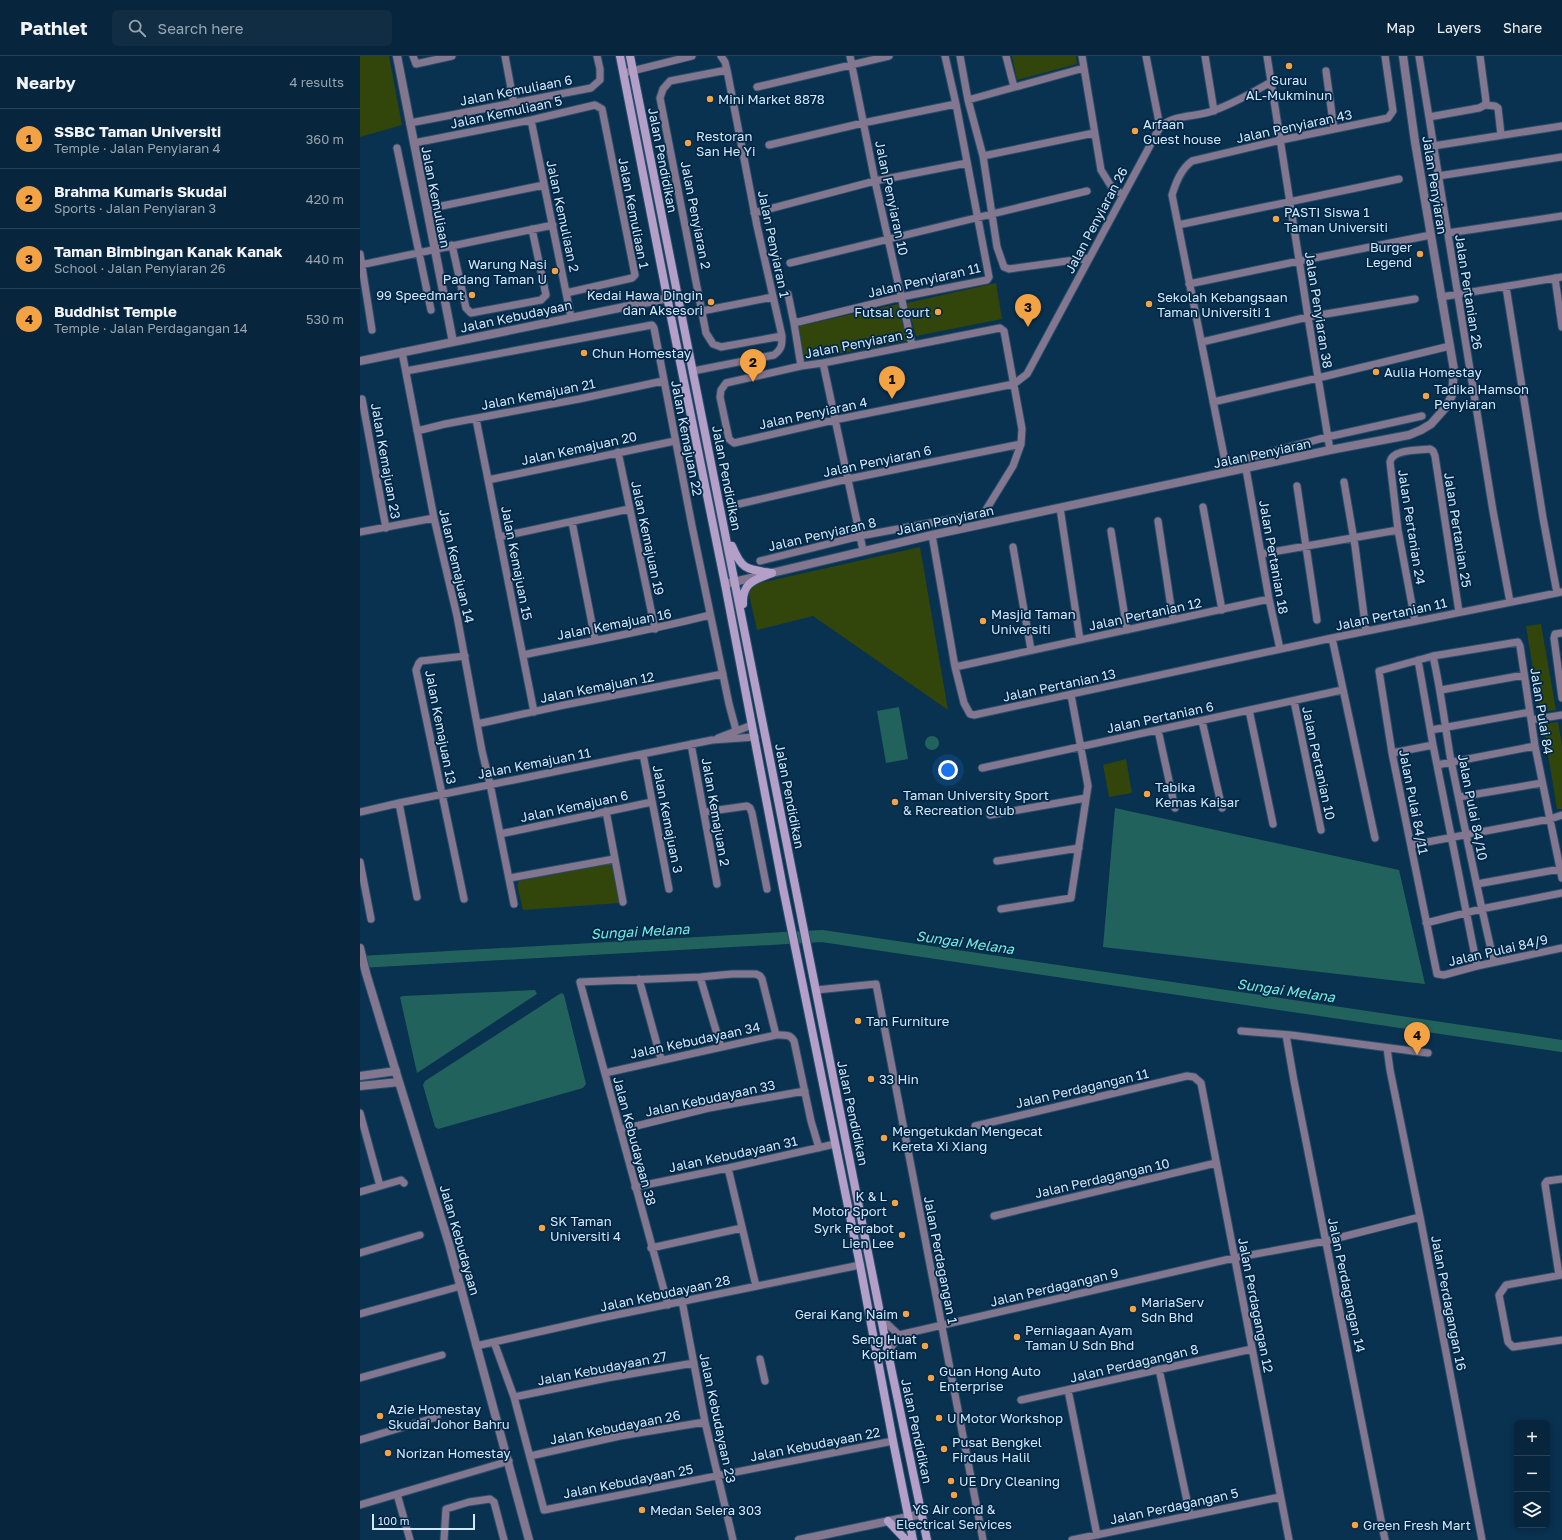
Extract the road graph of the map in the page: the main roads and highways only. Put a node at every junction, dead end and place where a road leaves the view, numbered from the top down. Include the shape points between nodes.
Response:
1 (620, 56) edge
2 (630, 56) edge
3 (724, 527) junction
4 (746, 633) junction
5 (888, 1521) road end
6 (906, 1540) edge
7 (913, 1540) edge
8 (927, 1540) edge

1 - 7 main road, Jalan Pendidikan
2 - 3 main road, Jalan Pendidikan
3 - 4 main road, Jalan Pendidikan
3 - 4 main road via 738,561 744,567 772,573 750,583 745,589 743,600
4 - 8 main road, Jalan Pendidikan
5 - 6 main road

